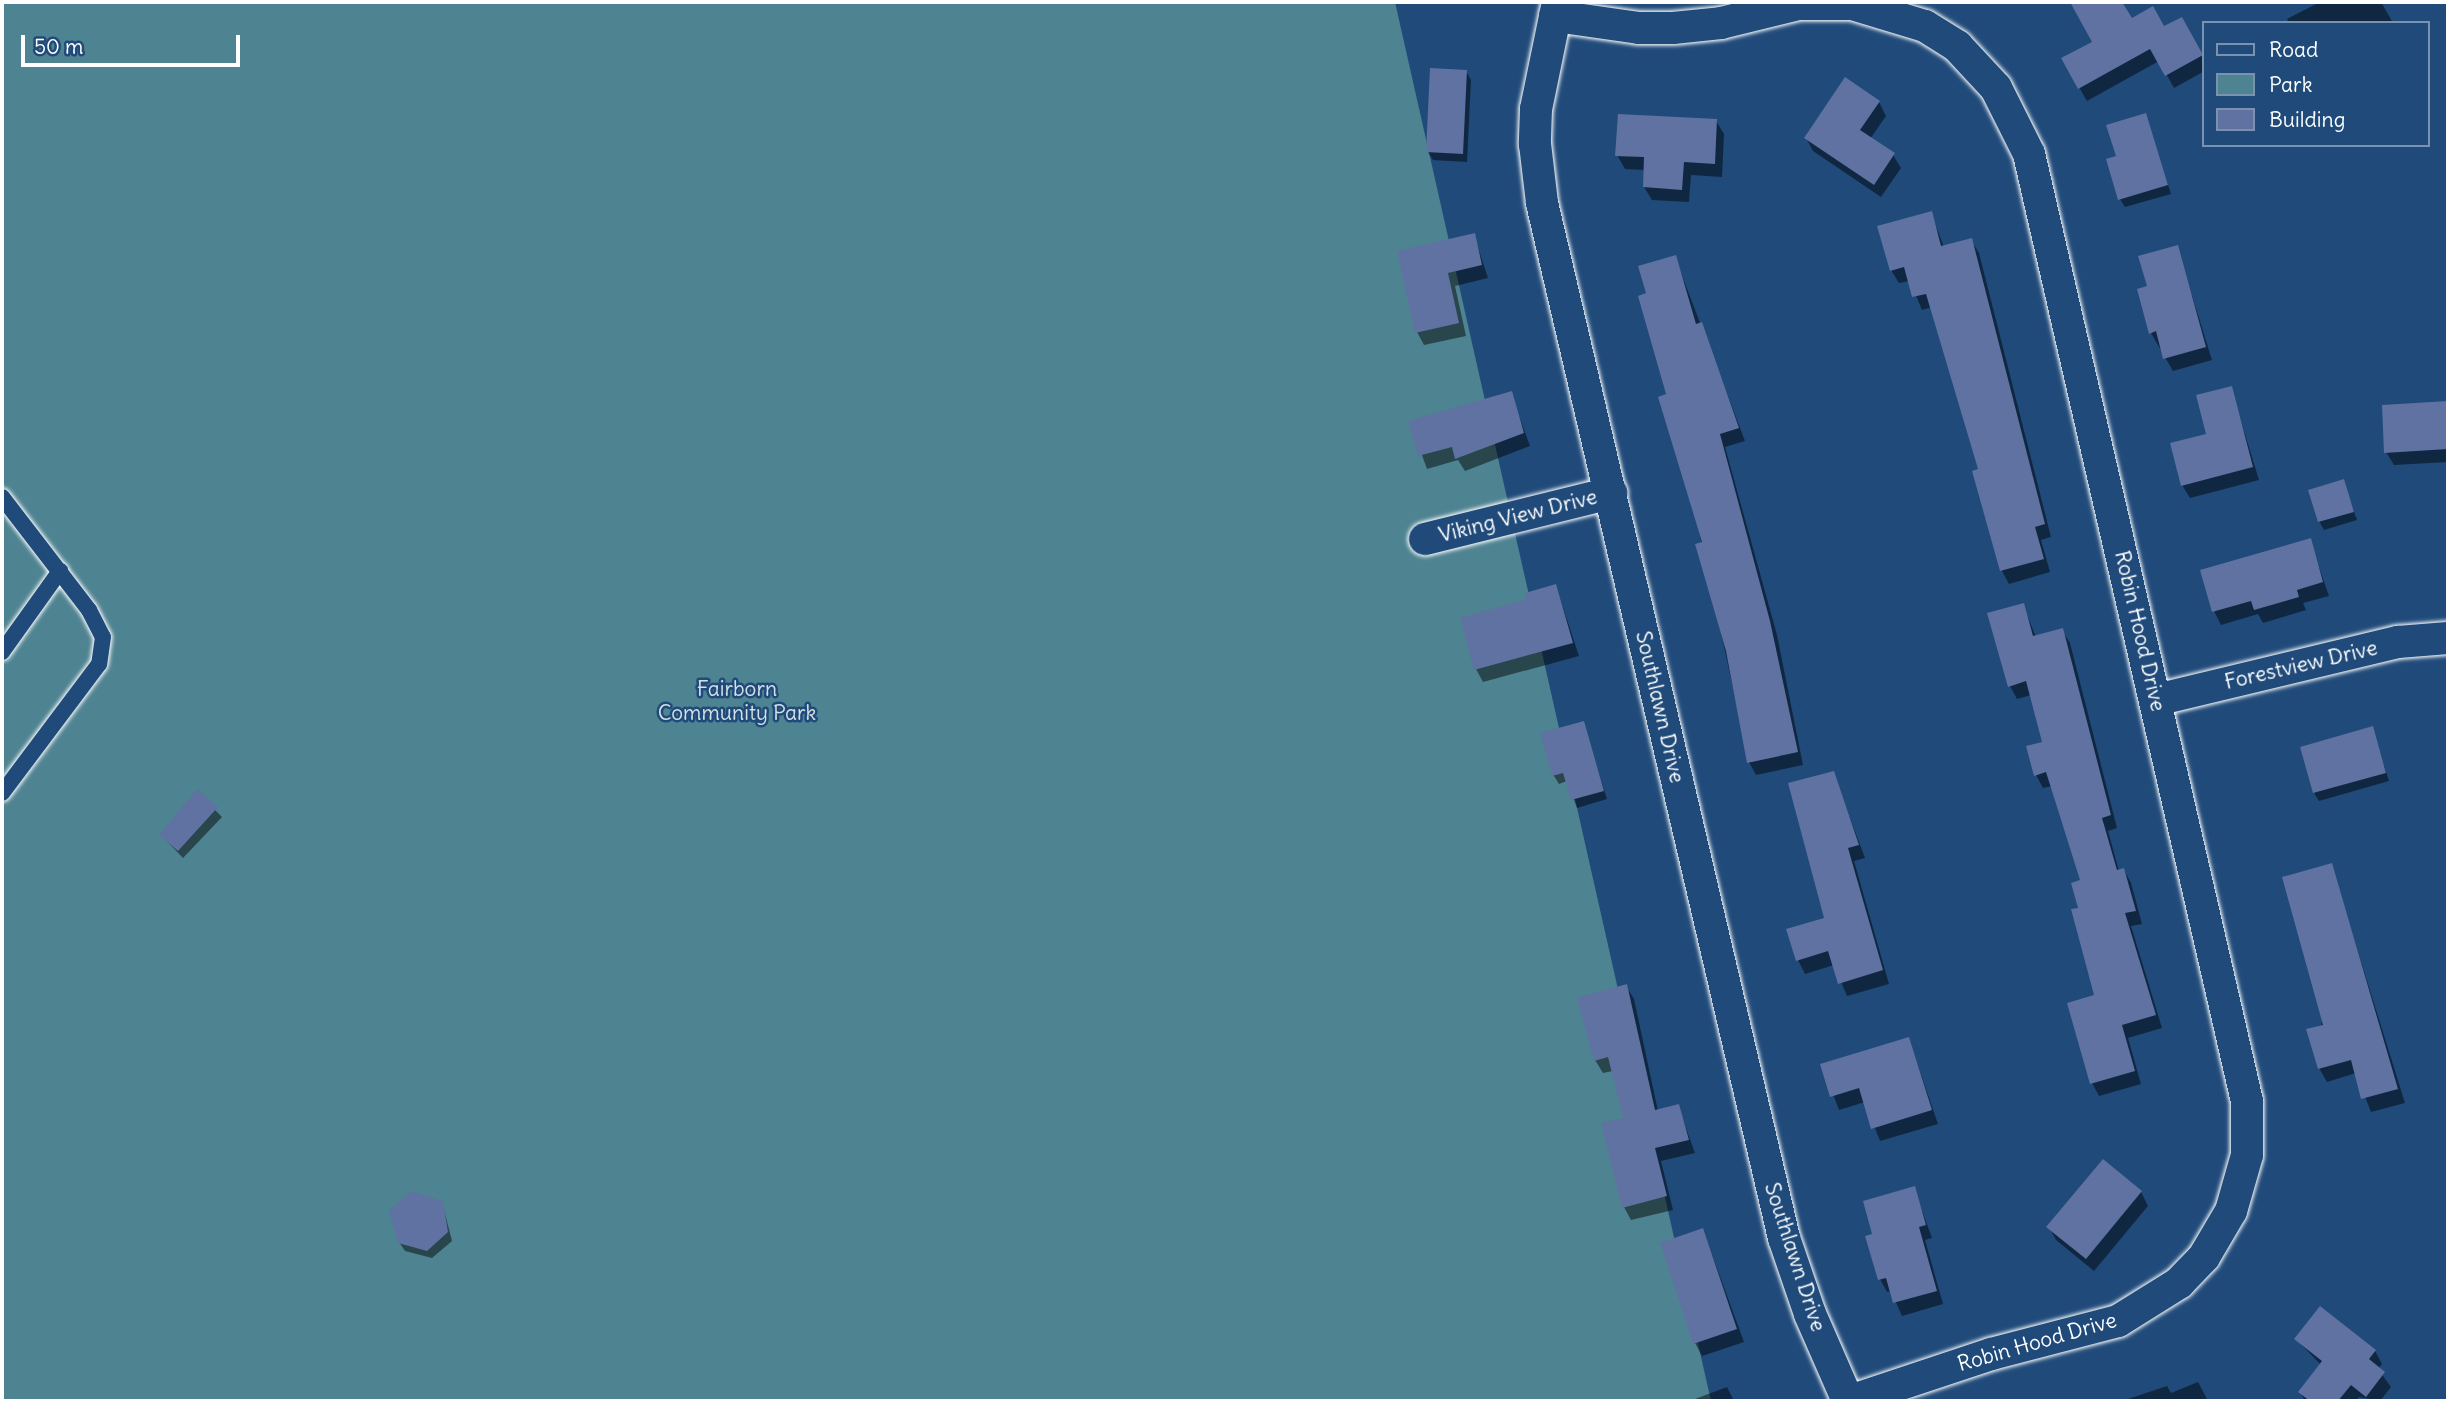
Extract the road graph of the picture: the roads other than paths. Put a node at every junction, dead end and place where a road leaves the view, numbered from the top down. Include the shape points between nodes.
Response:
1 (1556, 9) edge
2 (1611, 493) junction
3 (2, 497) edge
4 (1425, 539) dead end
5 (60, 571) junction
6 (2448, 638) edge
7 (2, 652) edge
8 (2156, 700) junction
9 (2, 793) edge
10 (1849, 1401) edge

1 - 2 street, Southlawn Drive via 1536,109 1537,174
1 - 8 street, Robin Hood Drive via 1673,28 1721,23 1800,4 1852,4 1925,26 1958,46 1981,69 2019,128 2029,154
2 - 4 street, Viking View Drive
2 - 10 street, Southlawn Drive via 1784,1238 1810,1314
3 - 5 lane
5 - 7 lane
5 - 9 lane via 103,637 99,664
6 - 8 street, Forestview Drive via 2398,642
8 - 10 street, Robin Hood Drive via 2247,1101 2247,1155 2231,1211 2204,1257 2179,1283 2118,1321 1990,1354

